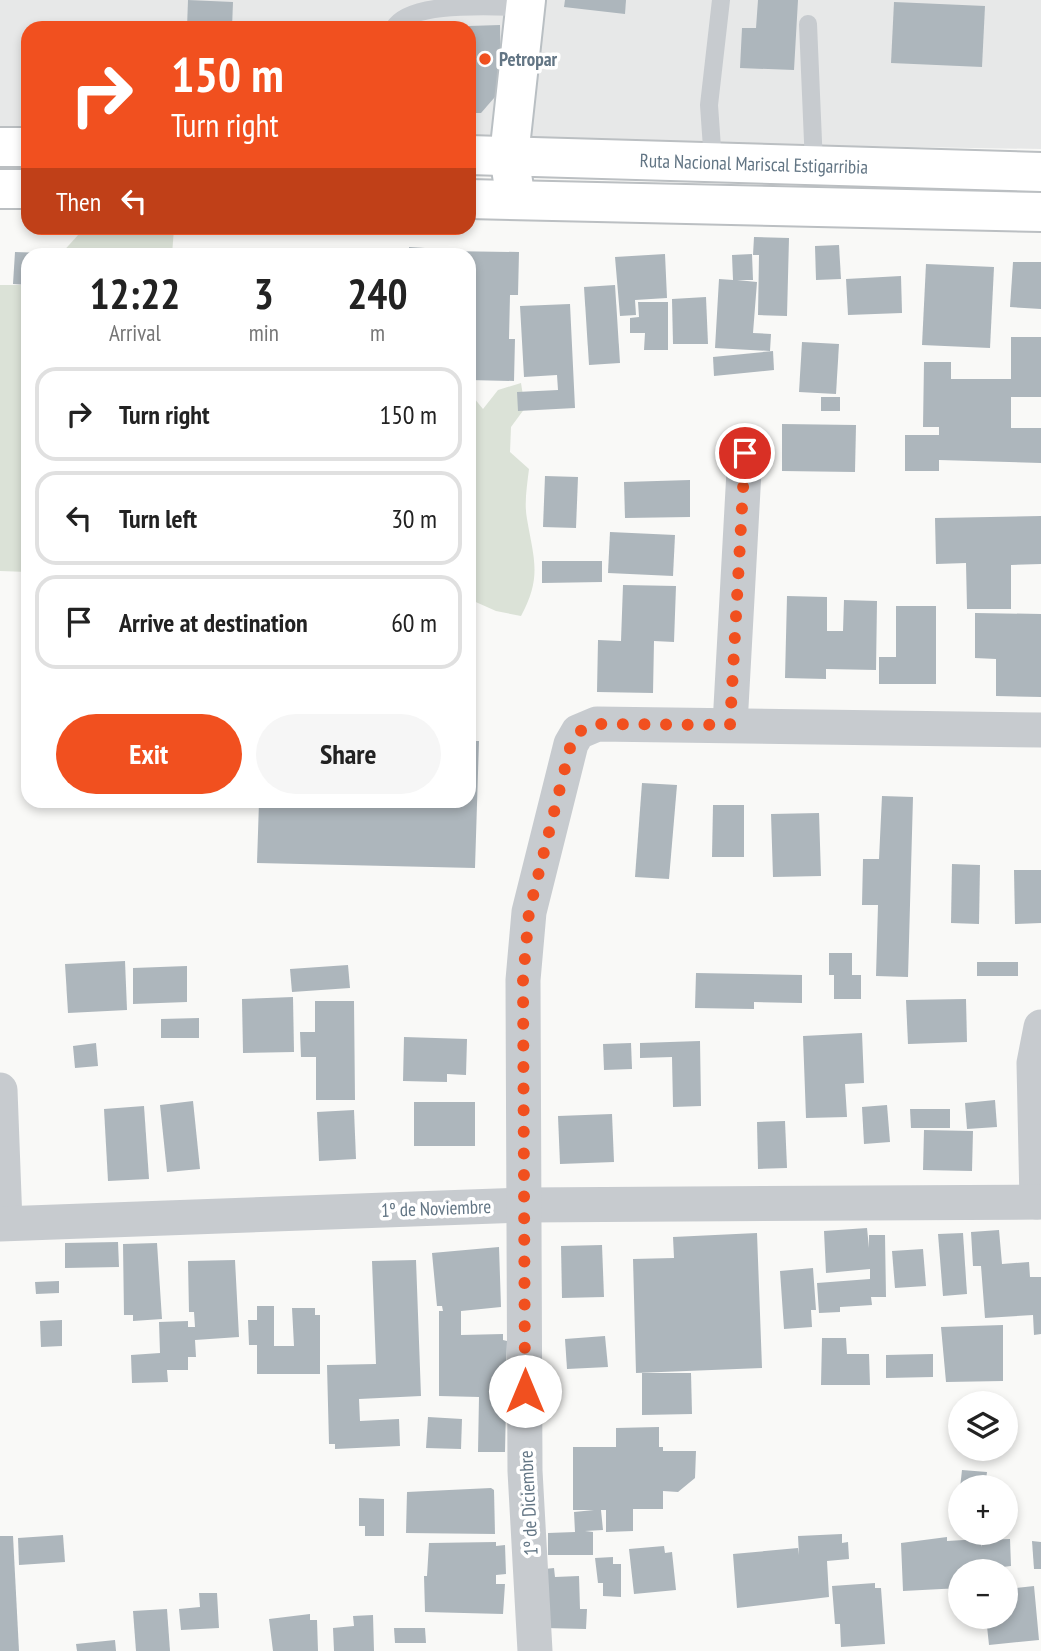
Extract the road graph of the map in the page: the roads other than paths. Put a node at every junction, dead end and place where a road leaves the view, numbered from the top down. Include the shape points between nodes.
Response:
1 (721, 0) edge
2 (526, 3) edge
3 (397, 21) edge
4 (808, 24) dead end
5 (0, 147) edge
6 (21, 147) edge
7 (476, 155) edge
8 (509, 156) junction
9 (713, 162) junction
10 (814, 165) junction
11 (1041, 172) edge
12 (0, 189) edge
13 (21, 189) edge
14 (476, 199) edge
15 (516, 200) junction
16 (1041, 212) edge
17 (745, 453) dead end
18 (730, 725) junction
19 (1041, 730) edge
20 (1041, 1027) edge
21 (0, 1090) edge
22 (1039, 1202) edge
23 (524, 1205) junction
24 (3, 1224) edge
25 (535, 1651) edge

1 - 9 lane via 709,105
2 - 3 lane via 442,6
2 - 8 main road
4 - 10 lane
5 - 6 main road
7 - 8 main road, Ruta Nacional Mariscal Estigarribia
8 - 9 main road, Ruta Nacional Mariscal Estigarribia
8 - 15 main road
9 - 10 main road, Ruta Nacional Mariscal Estigarribia
10 - 11 main road, Ruta Nacional Mariscal Estigarribia
12 - 13 main road
14 - 15 main road
15 - 16 main road
17 - 18 street
18 - 19 street
18 - 23 street, 1º de Diciembre via 597,724 578,732 571,744 529,912 523,980
20 - 22 street via 1034,1063
21 - 24 street
22 - 23 street, 1º de Noviembre
23 - 24 street, 1º de Noviembre
23 - 25 street, 1º de Diciembre via 525,1471

